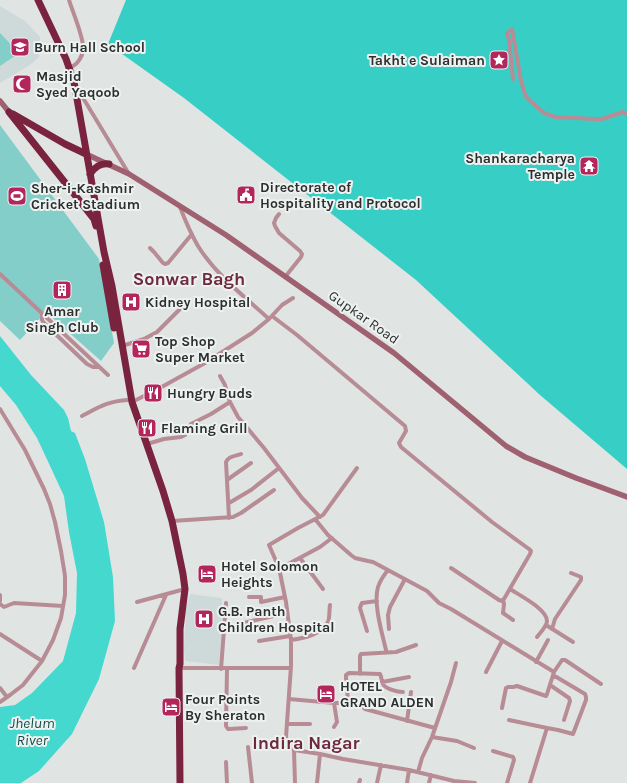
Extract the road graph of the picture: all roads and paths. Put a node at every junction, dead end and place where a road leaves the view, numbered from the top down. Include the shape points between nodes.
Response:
1 (38, 0) edge
2 (69, 0) edge
3 (69, 68) junction
4 (513, 79) dead end
5 (74, 82) junction
6 (0, 101) edge
7 (9, 112) junction
8 (627, 114) edge
9 (82, 132) junction
10 (70, 146) junction
11 (86, 154) junction
12 (109, 164) junction
13 (90, 174) junction
14 (130, 174) junction
15 (180, 207) junction
16 (279, 214) dead end
17 (97, 221) junction
18 (99, 232) junction
19 (192, 234) junction
20 (150, 248) dead end
21 (0, 274) edge
22 (285, 277) junction
23 (293, 298) dead end
24 (189, 300) dead end
25 (270, 318) junction
26 (122, 346) junction
27 (108, 375) dead end
28 (220, 376) dead end
29 (130, 401) junction
30 (230, 402) junction
31 (0, 409) edge
32 (82, 416) dead end
33 (147, 444) junction
34 (241, 454) dead end
35 (251, 463) dead end
36 (279, 468) junction
37 (357, 468) dead end
38 (227, 480) junction
39 (274, 490) dead end
40 (627, 497) edge
41 (229, 503) junction
42 (320, 517) junction
43 (230, 518) junction
44 (316, 519) junction
45 (172, 521) junction
46 (332, 538) junction
47 (300, 558) junction
48 (451, 568) dead end
49 (279, 569) junction
50 (388, 570) junction
51 (571, 573) dead end
52 (405, 579) junction
53 (185, 589) junction
54 (323, 589) dead end
55 (510, 589) junction
56 (0, 595) edge
57 (166, 595) junction
58 (249, 597) dead end
59 (285, 597) junction
60 (503, 600) junction
61 (0, 601) edge
62 (376, 601) junction
63 (137, 602) dead end
64 (226, 603) dead end
65 (0, 604) edge
66 (330, 605) dead end
67 (63, 606) junction
68 (288, 613) junction
69 (513, 620) dead end
70 (239, 624) dead end
71 (546, 625) junction
72 (389, 629) dead end
73 (552, 629) junction
74 (367, 631) dead end
75 (0, 634) edge
76 (537, 637) dead end
77 (290, 638) junction
78 (502, 640) junction
79 (548, 640) dead end
80 (259, 641) dead end
81 (573, 642) dead end
82 (416, 645) dead end
83 (386, 650) dead end
84 (42, 661) junction
85 (536, 662) junction
86 (456, 663) dead end
87 (180, 667) junction
88 (134, 668) dead end
89 (291, 668) junction
90 (221, 669) junction
91 (227, 669) junction
92 (486, 672) dead end
93 (360, 674) junction
94 (553, 674) junction
95 (409, 677) dead end
96 (382, 682) junction
97 (601, 684) dead end
98 (550, 685) junction
99 (0, 688) edge
100 (403, 692) dead end
101 (411, 692) dead end
102 (7, 697) junction
103 (289, 699) junction
104 (0, 702) edge
105 (347, 702) junction
106 (334, 703) junction
107 (502, 708) dead end
108 (509, 720) dead end
109 (564, 720) dead end
110 (408, 721) junction
111 (287, 724) junction
112 (310, 724) dead end
113 (334, 727) dead end
114 (246, 728) dead end
115 (435, 728) junction
116 (547, 728) junction
117 (432, 737) junction
118 (248, 747) dead end
119 (474, 748) dead end
120 (294, 750) junction
121 (493, 751) dead end
122 (320, 754) junction
123 (226, 762) dead end
124 (381, 765) junction
125 (409, 770) junction
126 (418, 772) junction
127 (431, 775) junction
128 (454, 782) edge
129 (180, 783) edge
130 (184, 783) edge
131 (227, 783) edge
132 (252, 783) edge
133 (295, 783) edge
134 (317, 783) edge
135 (377, 783) edge
136 (407, 783) edge
137 (429, 783) edge
138 (475, 783) edge
139 (507, 783) edge
140 (530, 783) edge

1 - 3 highway
2 - 3 street via 84,47 78,62
3 - 5 highway
4 - 8 street via 507,33 512,29 525,94 544,113 555,117 594,119 623,112
5 - 9 highway
5 - 14 street
6 - 7 main road
7 - 10 highway
7 - 17 highway
9 - 10 highway
9 - 11 highway
10 - 11 highway
11 - 12 main road, Gupkar Road
11 - 13 highway
12 - 13 highway via 96,167
12 - 14 main road, Gupkar Road
13 - 17 highway
14 - 15 main road, Gupkar Road
15 - 19 street
15 - 22 main road, Gupkar Road via 226,235
16 - 22 street via 274,223 277,231 302,254
17 - 18 highway
18 - 26 highway
18 - 29 highway via 107,289
19 - 20 street via 168,263 163,263
19 - 25 street via 197,245 224,278
21 - 27 street
22 - 40 main road, Gupkar Road via 394,353 506,446 525,457
23 - 25 street
24 - 26 street via 157,332 144,340
25 - 29 street via 204,363 158,390
25 - 55 street via 297,335 405,426 406,431 399,443 401,448 486,518 531,550
26 - 29 highway
28 - 30 street
29 - 32 street via 109,402
29 - 33 highway
30 - 33 street via 191,424 181,438
30 - 36 street via 238,417
31 - 67 street via 25,450 50,504 65,576
33 - 45 highway
34 - 38 street via 227,460
35 - 38 street
36 - 41 street
36 - 42 street
37 - 42 street
38 - 41 street
39 - 43 street
41 - 43 street
42 - 44 street
43 - 45 street
44 - 46 street
44 - 49 street via 269,545
45 - 53 highway
46 - 47 street
46 - 50 street via 355,558 368,560
47 - 49 street
47 - 54 street
48 - 60 street via 499,600
49 - 59 street
50 - 52 street
50 - 62 street via 378,587
51 - 73 street via 581,577 581,580 555,619
52 - 72 street via 390,607
52 - 78 street via 427,591 439,603
53 - 57 street
53 - 87 highway via 180,629
55 - 60 street
55 - 71 street via 541,611 546,619
56 - 61 street
57 - 63 street
57 - 88 street
58 - 59 street via 261,597 261,602
59 - 68 street
60 - 69 street via 503,613
62 - 74 street via 360,605
62 - 83 street
64 - 90 street
65 - 67 street via 4,607 14,603
66 - 77 street via 329,619 323,628 313,635
67 - 84 street via 53,640
68 - 70 street
68 - 77 street
71 - 73 street
71 - 76 street
73 - 81 street
75 - 84 street
77 - 80 street
77 - 89 street
78 - 85 street
78 - 92 street
79 - 85 street
82 - 93 street via 396,652 361,654
84 - 102 street via 23,685
85 - 94 street
86 - 115 street
87 - 90 street
87 - 129 highway
87 - 130 highway
89 - 91 street
89 - 103 street
90 - 91 street
91 - 114 street via 226,726 229,729
93 - 96 street via 380,674
93 - 105 street via 349,673 346,676
94 - 97 street via 562,660 565,660
94 - 98 street
94 - 116 street via 584,694 586,700 573,734
95 - 96 street
96 - 100 street via 386,687
98 - 107 street via 545,696 517,686 508,686
98 - 109 street via 569,698
99 - 102 street
101 - 110 street
102 - 104 street
103 - 106 street
103 - 111 street
105 - 106 street
105 - 110 street via 357,702 365,709
106 - 113 street via 337,722
108 - 116 street
110 - 115 street
111 - 112 street
111 - 120 street via 286,741
115 - 117 street
116 - 140 street
117 - 119 street via 457,741
117 - 126 street
118 - 132 street
120 - 122 street
120 - 133 street
121 - 139 street via 513,757
122 - 124 street
122 - 134 street
123 - 131 street
124 - 125 street
124 - 135 street
125 - 126 street
125 - 136 street
126 - 127 street
127 - 128 street
127 - 137 street
128 - 138 street

